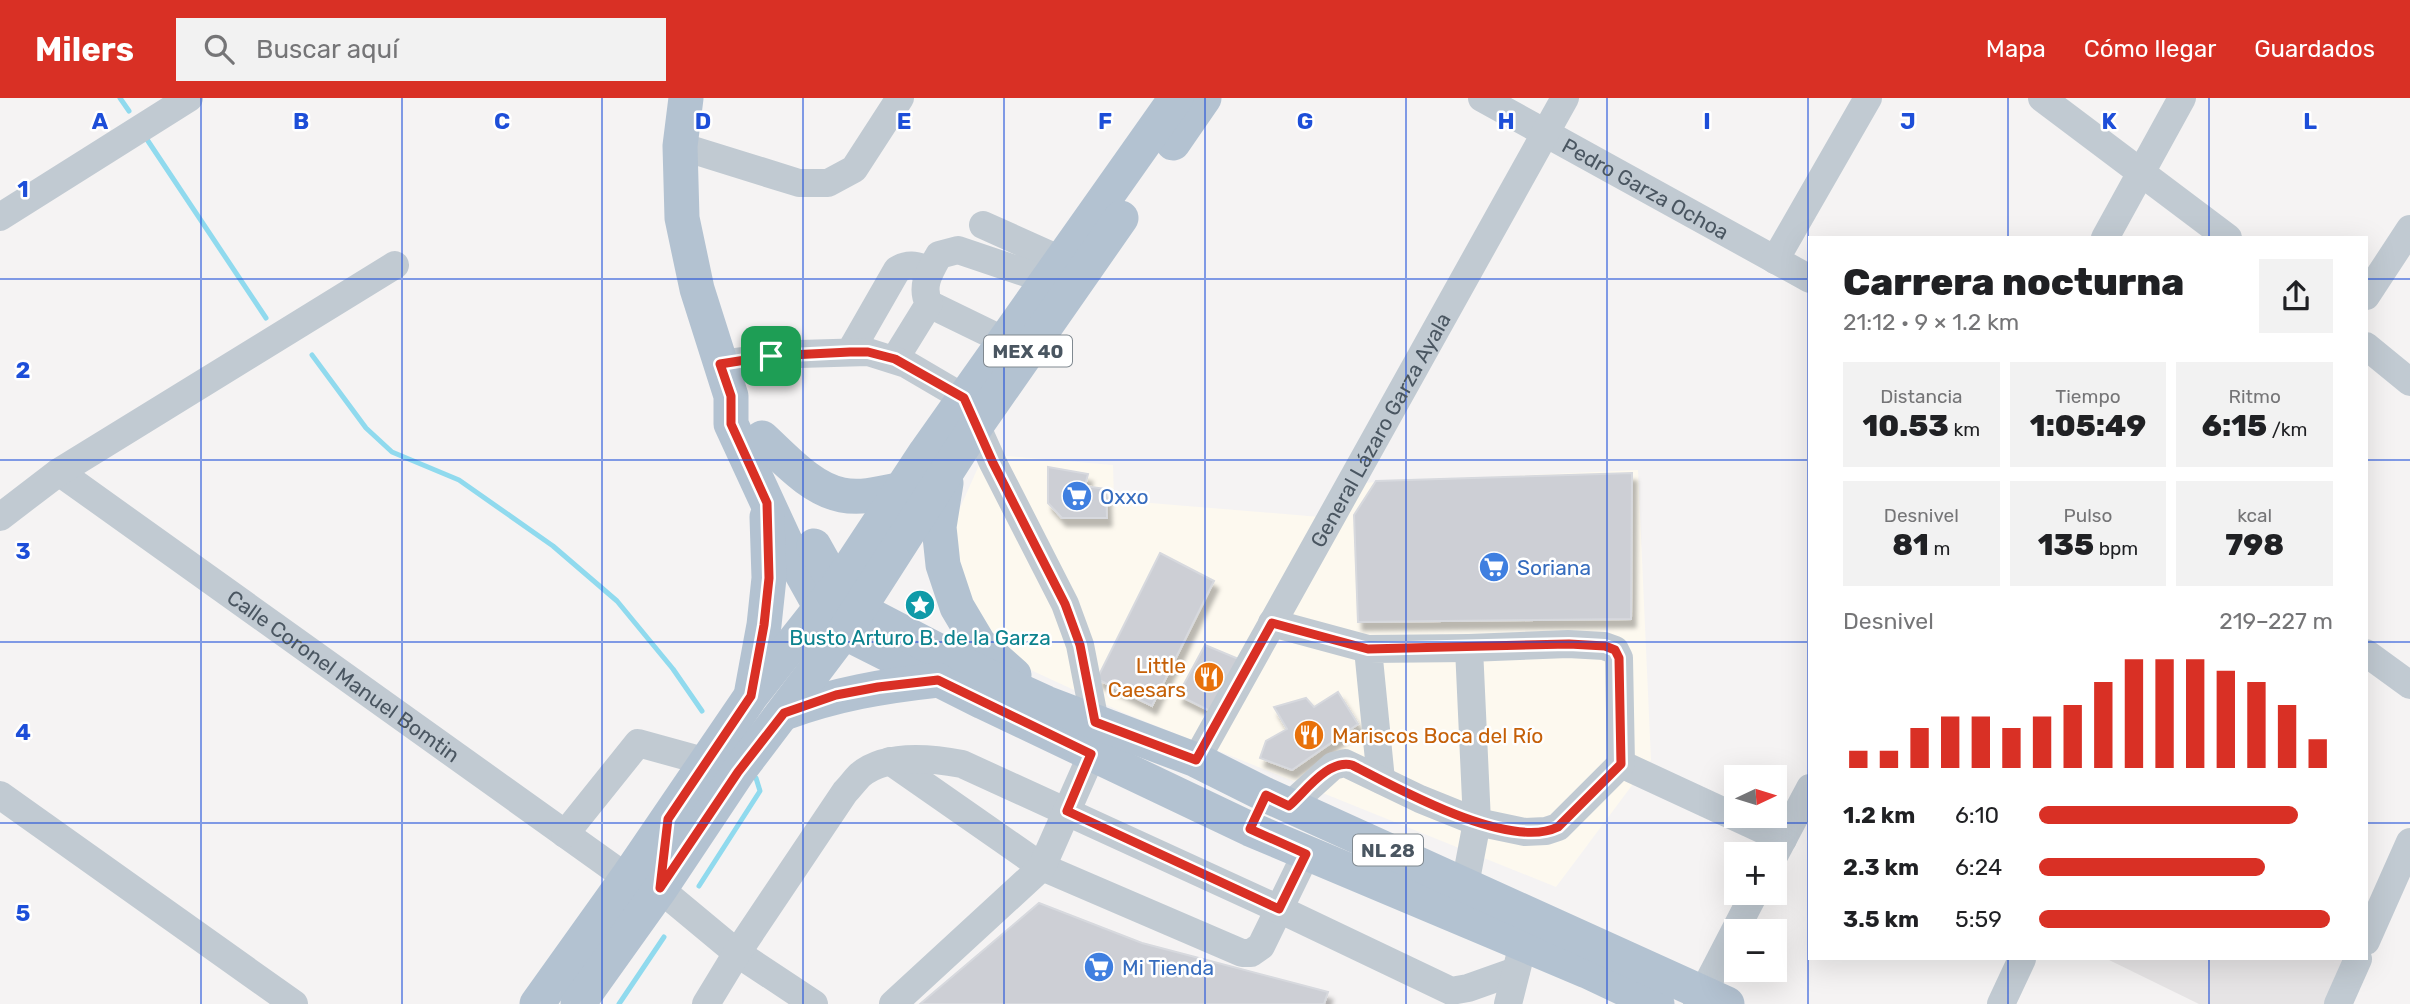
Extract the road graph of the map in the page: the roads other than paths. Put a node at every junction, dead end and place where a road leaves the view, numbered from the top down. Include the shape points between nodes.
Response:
1 (189, 98) edge
2 (686, 98) edge
3 (900, 98) edge
4 (1176, 98) edge
5 (1204, 98) edge
6 (1482, 98) edge
7 (1564, 98) edge
8 (1868, 98) edge
9 (2042, 98) edge
10 (2182, 98) edge
11 (1545, 134) junction
12 (680, 146) junction
13 (2143, 172) junction
14 (0, 217) edge
15 (983, 225) dead end
16 (2410, 229) edge
17 (2106, 236) edge
18 (2225, 236) edge
19 (1775, 260) junction
20 (395, 265) dead end
21 (930, 270) junction
22 (1054, 270) junction
23 (1808, 278) edge
24 (2368, 293) edge
25 (929, 304) junction
26 (1003, 341) junction
27 (2368, 348) edge
28 (850, 352) junction
29 (895, 359) junction
30 (725, 380) junction
31 (2410, 382) edge
32 (970, 412) junction
33 (762, 438) junction
34 (948, 471) junction
35 (60, 472) junction
36 (903, 489) junction
37 (767, 503) junction
38 (0, 517) edge
39 (840, 609) junction
40 (1272, 623) junction
41 (1469, 648) junction
42 (1368, 649) junction
43 (2368, 654) edge
44 (938, 680) junction
45 (2410, 685) edge
46 (751, 696) junction
47 (1046, 703) junction
48 (784, 713) junction
49 (1093, 738) junction
50 (1196, 760) junction
51 (890, 761) junction
52 (707, 762) junction
53 (1621, 764) junction
54 (1381, 780) junction
55 (1808, 792) edge
56 (0, 794) edge
57 (1278, 800) junction
58 (1067, 811) junction
59 (1477, 822) junction
60 (1250, 829) junction
61 (565, 834) junction
62 (1769, 842) edge
63 (1782, 842) edge
64 (2410, 842) edge
65 (1306, 854) junction
66 (1042, 867) junction
67 (643, 883) junction
68 (1465, 885) junction
69 (1749, 905) edge
70 (1279, 909) junction
71 (2368, 936) edge
72 (737, 953) junction
73 (1519, 958) junction
74 (2022, 960) edge
75 (2358, 960) edge
76 (1708, 1000) edge
77 (294, 1004) edge
78 (537, 1004) edge
79 (578, 1004) edge
80 (706, 1004) edge
81 (814, 1004) edge
82 (894, 1004) edge
83 (1508, 1004) edge
84 (1657, 1004) edge
85 (2001, 1004) edge
86 (2338, 1004) edge

1 - 14 street
2 - 12 main road
3 - 12 street via 854,169 828,183 799,183
4 - 22 main road, MEX 40
5 - 32 main road, MEX 40
6 - 11 street, Pedro Garza Ochoa
7 - 11 street, General Lázaro Garza Ayala
8 - 19 street
9 - 13 street
10 - 13 street
11 - 19 street, Pedro Garza Ochoa
11 - 40 street, General Lázaro Garza Ayala
12 - 30 main road via 681,218
13 - 17 street
13 - 18 street
15 - 22 street
16 - 24 street
19 - 23 street, Pedro Garza Ochoa
20 - 35 street
21 - 22 street via 939,255 958,250
21 - 25 street via 924,287
21 - 28 street via 914,264 897,270
22 - 26 main road, MEX 40
25 - 26 street
25 - 29 street
26 - 32 main road, MEX 40
27 - 31 street
28 - 29 street
28 - 30 street via 771,356
29 - 32 street
30 - 33 main road
30 - 37 main road via 731,424
32 - 34 main road, MEX 40
32 - 36 main road, MEX 40 via 926,452
32 - 49 street via 1065,604 1080,645
33 - 36 main road via 803,475 842,495
33 - 39 main road
34 - 39 main road, MEX 40
34 - 47 main road via 939,527 943,565 957,607 979,644
35 - 38 street
35 - 61 street, Calle Coronel Manuel Bomtin
36 - 39 main road, MEX 40
37 - 39 main road via 792,556
37 - 46 main road via 769,578
39 - 44 main road, NL 28
39 - 46 main road, MEX 40
39 - 47 main road, NL 28
39 - 48 main road, MEX 40
40 - 42 street
40 - 50 street, General Lázaro Garza Ayala
41 - 42 street
41 - 53 street via 1569,644 1615,650 1619,658
41 - 59 street
42 - 54 street
43 - 45 street
44 - 48 main road via 836,695
44 - 49 main road, NL 28
46 - 52 main road, MEX 40
47 - 49 main road, NL 28
48 - 67 main road, MEX 40
49 - 50 main road, NL 28
49 - 58 street
49 - 60 main road, NL 28
50 - 57 main road, NL 28
51 - 58 street via 962,764
51 - 66 street
51 - 72 street via 860,776 845,792
52 - 61 street via 638,743
52 - 67 main road, MEX 40 via 668,819
53 - 59 street via 1552,829 1525,832
53 - 62 street
54 - 57 street via 1352,765 1338,764
54 - 59 street
55 - 63 street
56 - 77 street
57 - 60 main road
57 - 68 main road, NL 28
58 - 66 street
58 - 70 street
59 - 68 street
60 - 65 main road, NL 28
61 - 67 street, Calle Coronel Manuel Bomtin
64 - 71 street
65 - 70 street
65 - 73 main road, NL 28
66 - 70 street via 1242,953 1261,946
66 - 82 street
67 - 72 street, Calle Coronel Manuel Bomtin
67 - 78 main road via 606,907
67 - 79 main road, MEX 40
68 - 76 main road, NL 28
69 - 76 street
70 - 73 street via 1451,991 1468,988
72 - 80 street
72 - 81 street, Calle Coronel Manuel Bomtin
73 - 83 street
73 - 84 main road, NL 28 via 1587,971
74 - 85 street
75 - 86 street

